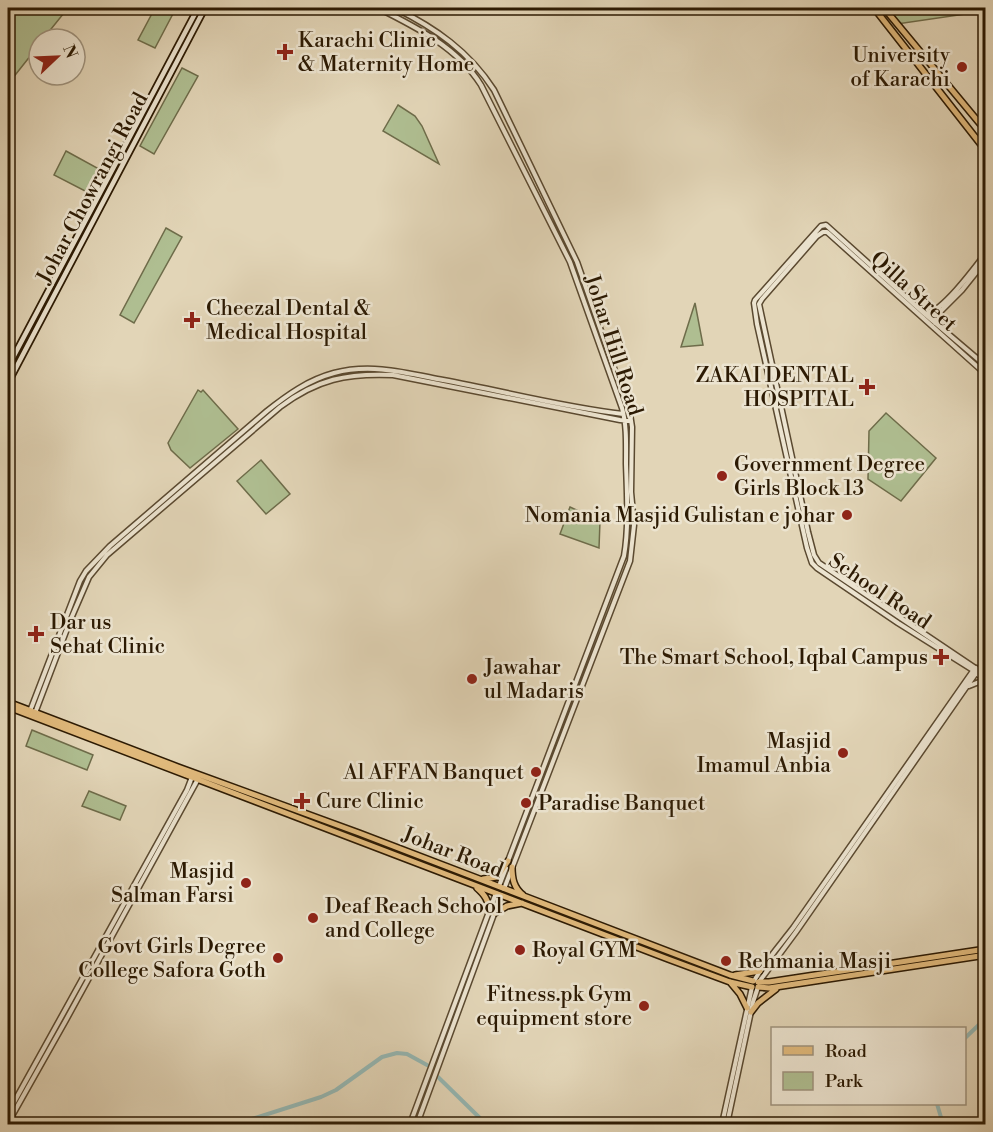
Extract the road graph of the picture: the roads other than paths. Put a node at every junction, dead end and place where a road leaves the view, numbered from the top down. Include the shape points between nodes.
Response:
1 (198, 8) edge
2 (205, 8) edge
3 (378, 8) edge
4 (874, 8) edge
5 (884, 8) edge
6 (398, 9) edge
7 (396, 16) junction
8 (986, 131) edge
9 (986, 151) edge
10 (826, 225) joint
11 (823, 232) joint
12 (806, 246) junction
13 (985, 257) edge
14 (584, 279) junction
15 (577, 281) junction
16 (951, 298) junction
17 (926, 315) junction
18 (935, 323) junction
19 (946, 336) junction
20 (18, 347) junction
21 (24, 351) junction
22 (14, 356) junction
23 (20, 359) junction
24 (986, 366) edge
25 (8, 367) edge
26 (986, 372) edge
27 (618, 379) junction
28 (612, 381) junction
29 (8, 383) edge
30 (624, 414) junction
31 (625, 420) junction
32 (631, 421) junction
33 (227, 445) junction
34 (231, 450) junction
35 (629, 492) junction
36 (162, 506) junction
37 (975, 671) junction
38 (986, 675) edge
39 (986, 681) edge
40 (968, 686) junction
41 (8, 702) edge
42 (8, 707) edge
43 (32, 712) junction
44 (195, 778) junction
45 (379, 844) junction
46 (511, 853) junction
47 (517, 855) junction
48 (508, 861) junction
49 (512, 867) junction
50 (478, 879) junction
51 (472, 884) junction
52 (500, 891) junction
53 (525, 900) junction
54 (492, 912) junction
55 (101, 944) junction
56 (106, 947) junction
57 (986, 949) edge
58 (986, 955) edge
59 (760, 970) junction
60 (730, 979) junction
61 (755, 984) junction
62 (780, 987) junction
63 (749, 1010) junction
64 (14, 1106) junction
65 (8, 1113) edge
66 (8, 1123) edge
67 (410, 1125) edge
68 (417, 1125) edge
69 (724, 1125) edge

1 - 20 main road, Johar Chowrangi Road
2 - 21 main road, Johar Chowrangi Road
3 - 7 street, Johar Hill Road
4 - 9 main road
5 - 8 main road
6 - 7 street
6 - 14 street, Johar Hill Road via 438,33 470,58 484,75
7 - 15 street, Johar Hill Road via 442,44 477,78
10 - 12 street, School Road
10 - 17 street, Qilla Street
11 - 12 street, School Road
11 - 19 street, Qilla Street
12 - 37 street, School Road via 754,303 812,563
13 - 16 street
14 - 15 street
14 - 27 street, Johar Hill Road
15 - 28 street, Johar Hill Road
16 - 17 street
16 - 18 street via 936,315
17 - 18 street, Qilla Street
18 - 19 street, Qilla Street
19 - 24 street, Qilla Street
19 - 26 street, Qilla Street
20 - 21 main road
20 - 22 main road, Johar Chowrangi Road
21 - 23 main road, Johar Chowrangi Road
22 - 23 main road
22 - 25 main road, Johar Chowrangi Road
23 - 29 main road, Johar Chowrangi Road
27 - 28 street
27 - 32 street, Johar Hill Road
28 - 30 street, Johar Hill Road
30 - 31 street, Johar Hill Road
30 - 33 street via 399,371 355,369 321,377 288,394
31 - 32 street
31 - 34 street via 404,377 358,375 329,380 294,397
31 - 35 street, Johar Hill Road
32 - 35 street, Johar Hill Road
33 - 34 street
33 - 36 street
34 - 36 street
35 - 46 street, Johar Hill Road via 624,556
35 - 47 street, Johar Hill Road via 634,525 630,561
36 - 43 street via 110,546 86,571
37 - 38 street, School Road
37 - 39 street, School Road
37 - 40 street
37 - 59 street
39 - 40 street
40 - 61 street
41 - 43 main road, Johar Road
42 - 44 main road, Johar Road
43 - 45 main road, Johar Road
44 - 45 main road, Johar Road
44 - 55 street
44 - 56 street
45 - 50 main road, Johar Road
45 - 51 main road, Johar Road
46 - 47 street
46 - 48 street, Johar Hill Road
47 - 49 street, Johar Hill Road
48 - 50 main road via 497,877
48 - 52 street, Johar Hill Road
49 - 52 street, Johar Hill Road
49 - 53 main road via 512,878
50 - 52 main road, Johar Road
51 - 52 main road, Johar Road
51 - 54 main road via 486,898
52 - 53 main road, Johar Road
52 - 54 street
53 - 54 main road
53 - 60 main road, Johar Road
54 - 67 street
54 - 68 street
55 - 56 street
55 - 64 street
56 - 64 street
57 - 61 main road, Johar Road
58 - 62 main road, Johar Road
59 - 60 main road
59 - 61 street
60 - 61 main road, Johar Road
60 - 63 main road
61 - 62 main road, Johar Road
61 - 63 street
62 - 63 main road
63 - 69 street
64 - 65 street
64 - 66 street

